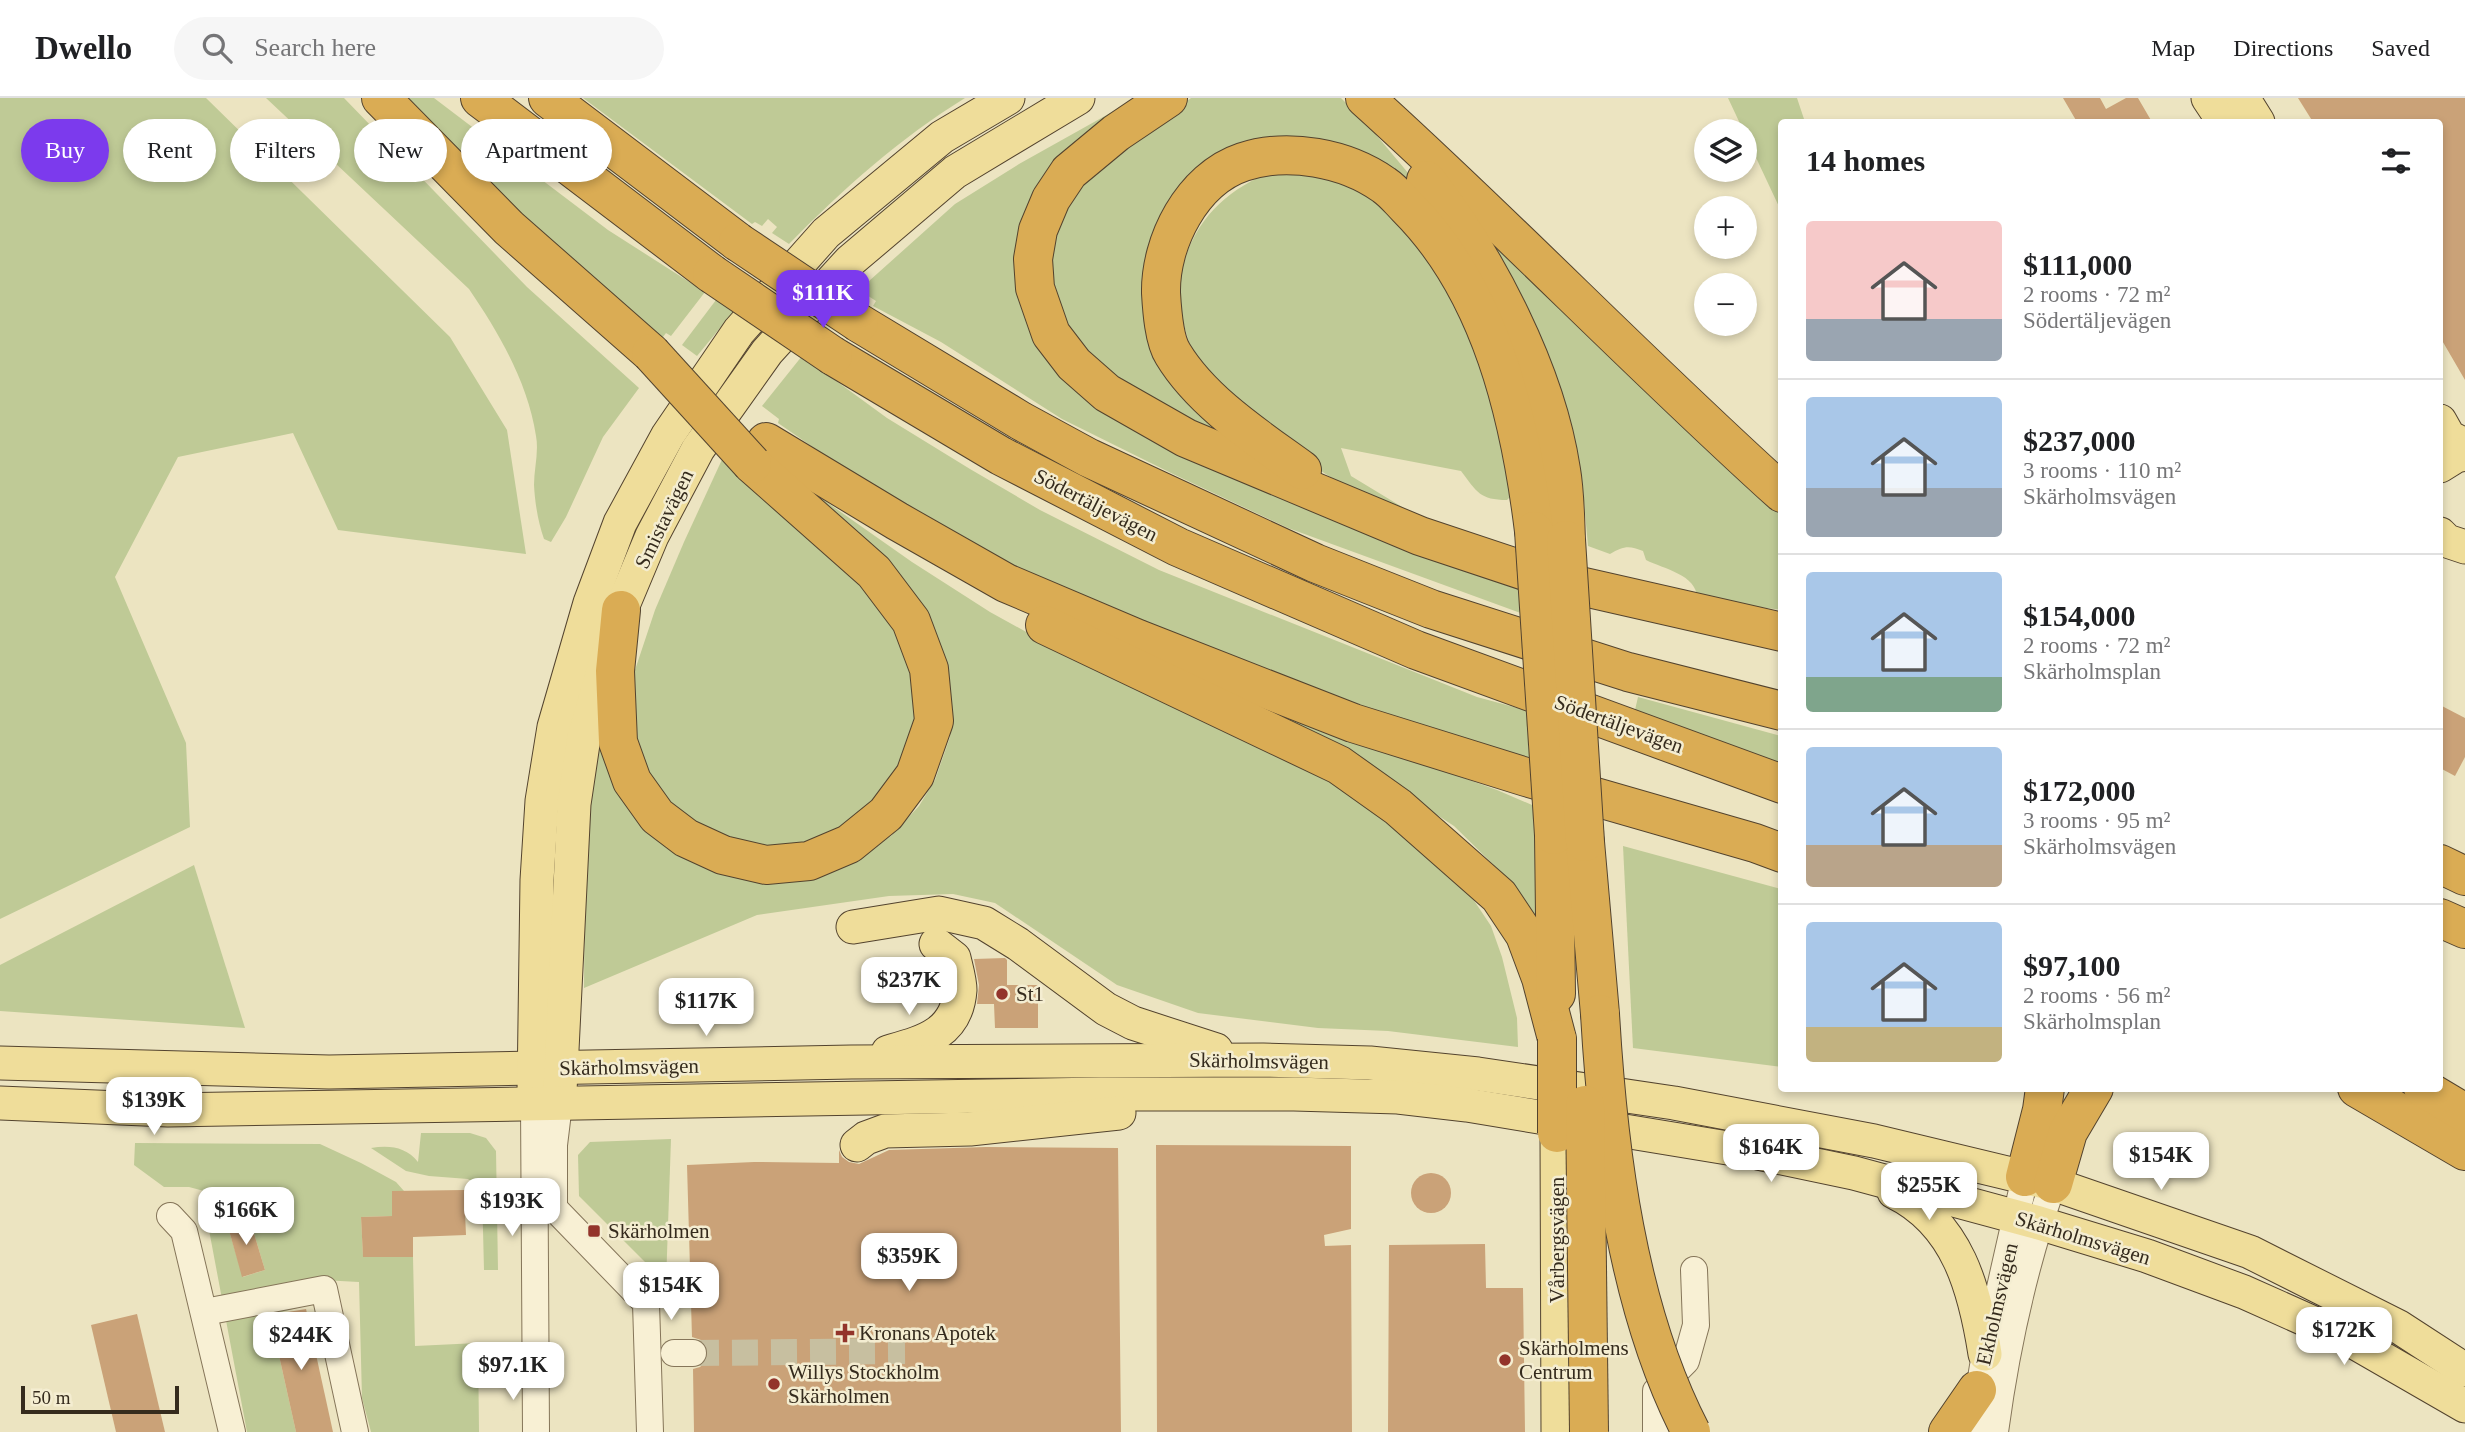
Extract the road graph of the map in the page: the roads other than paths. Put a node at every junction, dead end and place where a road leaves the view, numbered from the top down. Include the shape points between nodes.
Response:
1 (381, 98) edge
2 (480, 98) edge
3 (548, 98) edge
4 (1008, 98) edge
5 (1077, 98) edge
6 (1168, 98) edge
7 (1363, 98) edge
8 (2208, 98) edge
9 (2243, 98) edge
10 (2222, 119) edge
11 (2256, 119) edge
12 (2443, 426) edge
13 (2465, 445) edge
14 (759, 453) junction
15 (2465, 454) edge
16 (2443, 464) edge
17 (1778, 489) edge
18 (1352, 507) junction
19 (1550, 535) junction
20 (621, 610) junction
21 (1704, 614) junction
22 (1778, 622) edge
23 (1778, 631) edge
24 (1778, 710) edge
25 (1778, 783) edge
26 (1778, 852) edge
27 (2443, 865) edge
28 (2465, 876) edge
29 (2443, 919) edge
30 (853, 927) dead end
31 (2465, 929) edge
32 (936, 944) dead end
33 (1580, 1023) junction
34 (1263, 1060) junction
35 (851, 1062) junction
36 (0, 1063) edge
37 (548, 1069) junction
38 (2044, 1092) edge
39 (2092, 1092) edge
40 (2364, 1092) edge
41 (2430, 1092) edge
42 (1216, 1094) junction
43 (0, 1103) edge
44 (547, 1104) junction
45 (2465, 1113) edge
46 (1557, 1133) joint
47 (857, 1145) dead end
48 (2465, 1151) edge
49 (1854, 1173) junction
50 (2039, 1180) junction
51 (170, 1216) dead end
52 (2028, 1221) junction
53 (1694, 1270) dead end
54 (205, 1312) junction
55 (2465, 1370) edge
56 (1981, 1372) junction
57 (2465, 1406) edge
58 (232, 1432) edge
59 (355, 1432) edge
60 (536, 1432) edge
61 (650, 1432) edge
62 (1558, 1432) edge
63 (1588, 1432) edge
64 (1656, 1432) edge
65 (1690, 1432) edge
66 (1948, 1432) edge
67 (1972, 1432) edge
68 (1995, 1432) edge

1 - 14 highway, bridge via 509,228
2 - 25 highway, Södertäljevägen, bridge via 712,274 833,356 1001,456 1178,547 1416,650
3 - 24 highway, Södertäljevägen, bridge via 738,242 859,323 1089,458 1315,564 1431,608 1628,672
4 - 37 main road, Smistavägen via 942,137 826,233 739,331 668,435 620,523 590,603 558,715 544,788 537,880
5 - 20 main road, Smistavägen via 955,172 850,261 767,352 698,449 652,536
6 - 18 highway via 1069,172 1051,199 1038,230 1033,259 1035,288 1051,334 1074,364 1107,394 1186,438
7 - 17 highway
7 - 19 highway via 1453,215 1522,343 1545,404 1561,470
8 - 10 main road
9 - 11 main road
12 - 13 main road via 2449,437
14 - 20 highway via 873,572 911,621 929,669 934,721 915,775 886,814 849,844 809,861 766,865 723,855 667,824 632,781 618,742 615,671
14 - 26 highway via 1006,583 1138,639 1353,723
14 - 33 highway via 862,513 999,603 1339,765 1398,807 1499,895 1525,935 1541,978
15 - 16 main road
18 - 19 highway via 1241,426 1198,386 1172,353 1162,313 1161,276 1170,239 1188,205 1216,177 1242,162 1315,156 1351,167 1385,185 1429,229 1460,277 1494,348 1527,471
18 - 21 highway via 1420,536 1549,579
19 - 33 highway, bridge
20 - 37 main road, Smistavägen via 584,737
21 - 22 highway
21 - 23 highway
27 - 28 highway
29 - 31 highway
30 - 34 main road via 939,913 984,923 1133,1023 1207,1048
32 - 35 main road via 954,958 960,989 953,1015 926,1041
33 - 46 highway, bridge
33 - 63 highway, bridge
33 - 65 highway, bridge via 1603,1076 1614,1169 1648,1323
34 - 35 main road, Skärholmsvägen
34 - 50 main road, Skärholmsvägen via 1424,1068 1674,1103 1874,1141
35 - 37 main road, Skärholmsvägen
36 - 37 main road, Skärholmsvägen via 329,1072
37 - 44 main road, Smistavägen
38 - 50 highway
39 - 50 highway
40 - 48 highway
41 - 45 highway
42 - 44 main road, Skärholmsvägen
42 - 47 main road via 1134,1112 970,1129 885,1131
42 - 49 main road, Skärholmsvägen via 1398,1097 1466,1105 1698,1142
43 - 44 main road, Skärholmsvägen via 168,1110
44 - 60 street
44 - 61 street via 554,1145 554,1208 646,1303
46 - 62 main road, Vårbergsvägen
49 - 52 main road, Skärholmsvägen
49 - 56 main road via 1925,1212 1959,1257 1971,1286
50 - 52 street, Ekholmsvägen
50 - 55 main road, Skärholmsvägen via 2250,1252 2399,1327
51 - 54 street via 184,1231
52 - 56 street, Ekholmsvägen
52 - 57 main road, Skärholmsvägen via 2147,1256 2244,1292 2347,1338
52 - 68 street, Ekholmsvägen
53 - 64 street via 1696,1325 1686,1361 1656,1391
54 - 58 street
54 - 59 street via 324,1289
56 - 66 highway
56 - 67 street, Ekholmsvägen

